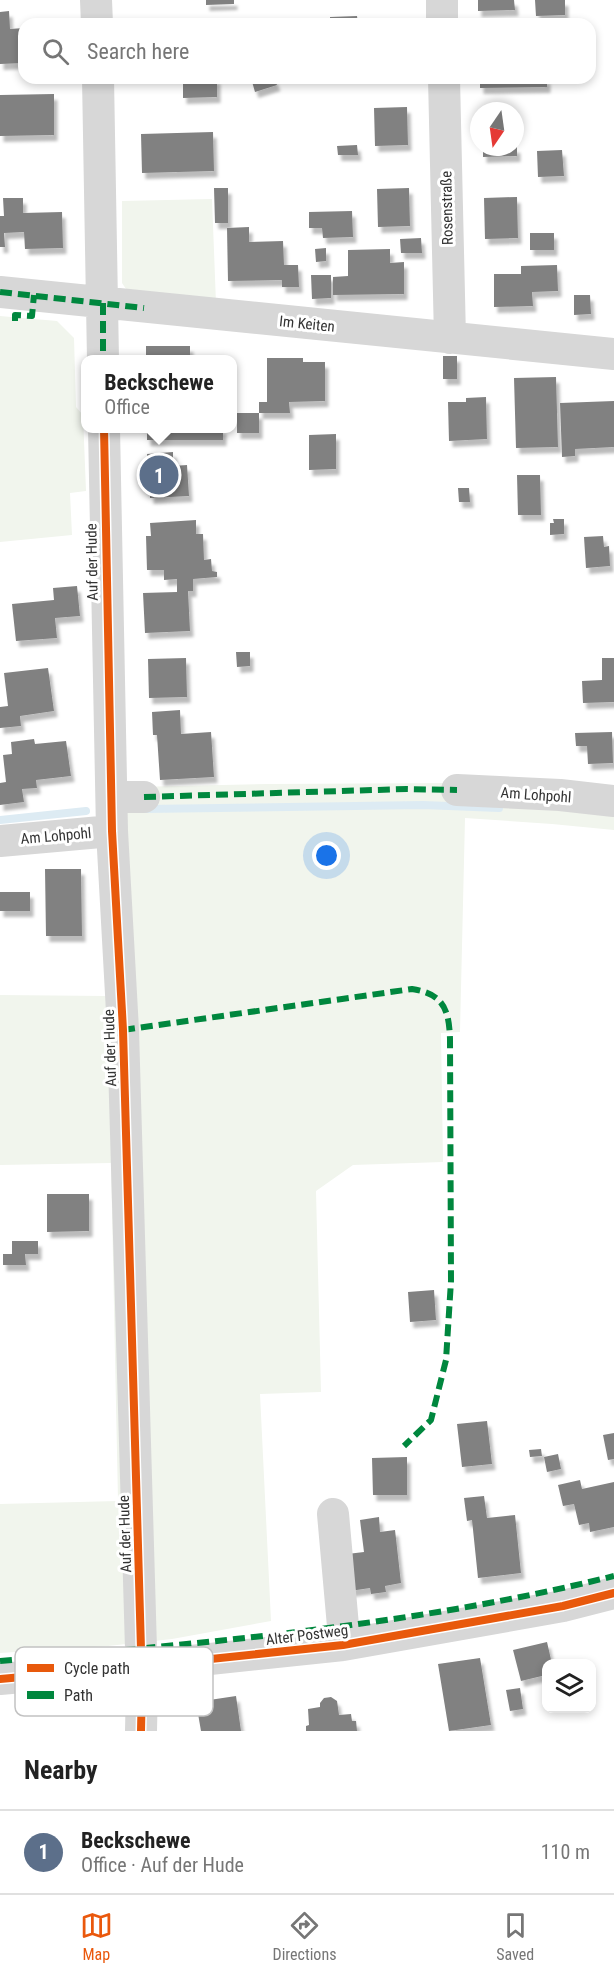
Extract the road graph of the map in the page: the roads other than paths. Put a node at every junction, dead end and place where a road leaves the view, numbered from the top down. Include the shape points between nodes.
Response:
1 (96, 0) edge
2 (442, 0) edge
3 (97, 18) edge
4 (442, 18) edge
5 (98, 84) edge
6 (444, 84) edge
7 (0, 292) edge
8 (103, 303) junction
9 (450, 338) junction
10 (614, 354) edge
11 (103, 355) edge
12 (104, 433) edge
13 (457, 790) dead end
14 (112, 797) junction
15 (144, 797) dead end
16 (614, 801) edge
17 (112, 831) junction
18 (0, 841) edge
19 (333, 1514) dead end
20 (614, 1593) edge
21 (343, 1645) junction
22 (141, 1647) edge
23 (213, 1659) edge
24 (15, 1678) edge
25 (0, 1679) edge
26 (141, 1716) edge
27 (141, 1731) edge

1 - 3 street
2 - 4 street
5 - 8 street
6 - 9 street, Rosenstraße
7 - 8 street, Im Keiten
8 - 9 street, Im Keiten
8 - 11 street
9 - 10 street, Im Keiten
12 - 14 street, Auf der Hude
13 - 16 street, Am Lohpohl
14 - 15 street
14 - 17 street, Auf der Hude
17 - 18 street, Am Lohpohl
17 - 22 street, Auf der Hude via 123,1030
19 - 21 street
20 - 21 street, Alter Postweg via 563,1606
21 - 23 street, Alter Postweg
24 - 25 street, Alter Postweg
26 - 27 street, Auf der Hude

